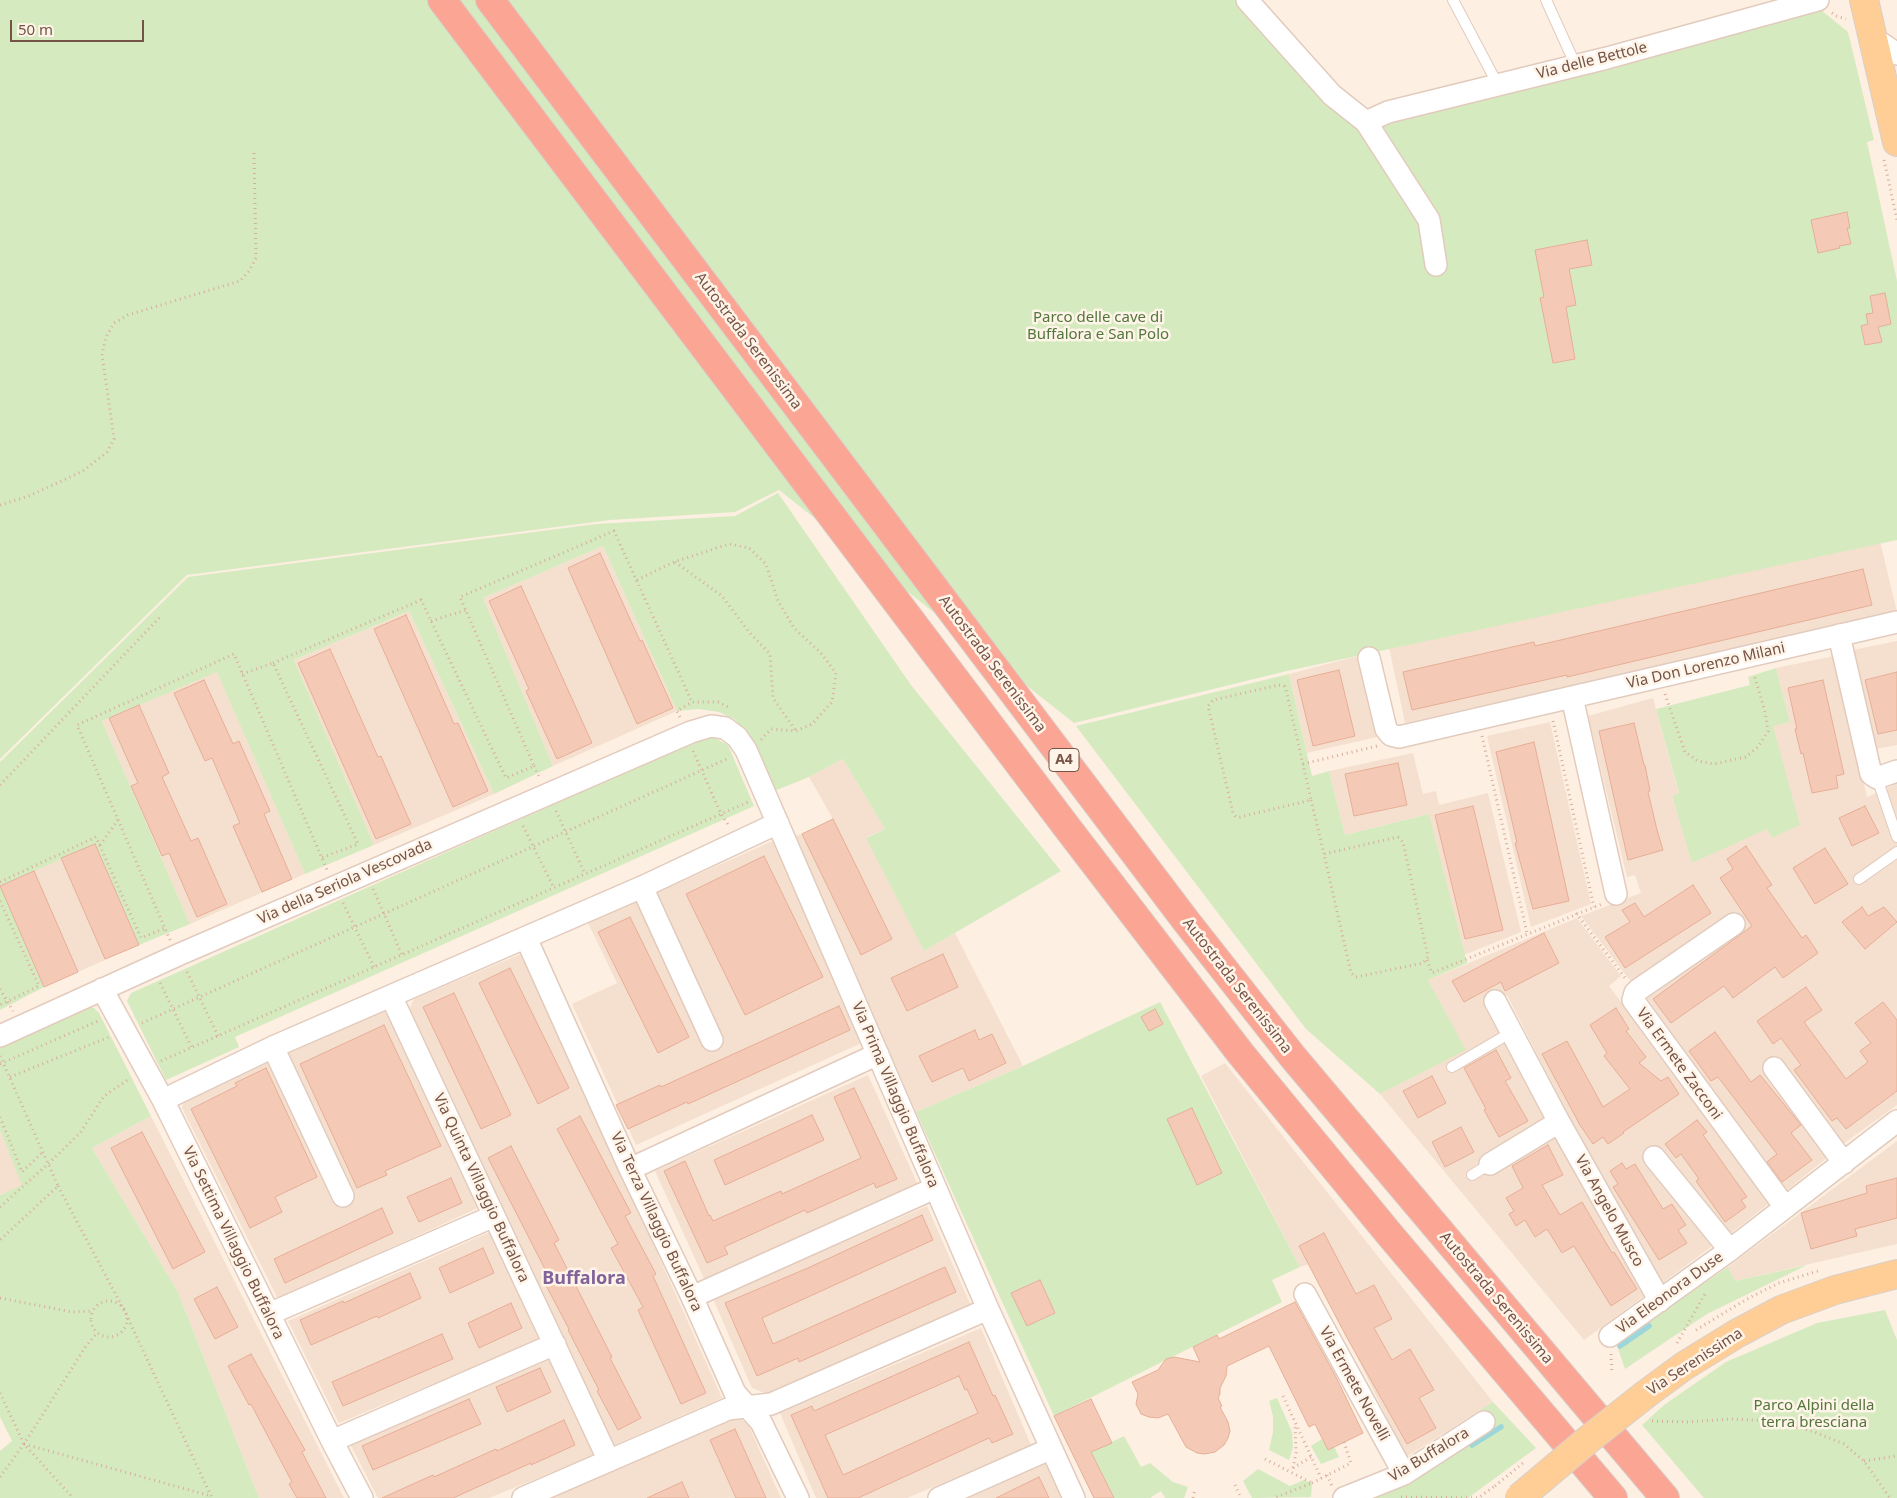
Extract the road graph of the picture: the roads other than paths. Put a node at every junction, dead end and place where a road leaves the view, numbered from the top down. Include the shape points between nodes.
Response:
1 (442, 0) edge
2 (490, 0) edge
3 (1247, 0) edge
4 (1453, 0) edge
5 (1546, 0) edge
6 (1818, 0) edge
7 (1864, 0) edge
8 (1874, 38) junction
9 (1897, 54) edge
10 (1576, 66) junction
11 (1498, 85) junction
12 (1897, 95) edge
13 (1366, 122) junction
14 (1895, 133) edge
15 (1436, 264) dead end
16 (1897, 622) edge
17 (1839, 636) junction
18 (1370, 658) dead end
19 (1572, 697) junction
20 (688, 733) joint
21 (1887, 775) edge
22 (778, 823) junction
23 (1897, 837) edge
24 (1897, 852) edge
25 (1859, 879) dead end
26 (642, 888) junction
27 (1613, 898) road end
28 (1734, 924) dead end
29 (526, 938) junction
30 (102, 989) junction
31 (1495, 994) dead end
32 (391, 996) junction
33 (1512, 1032) junction
34 (0, 1036) edge
35 (712, 1040) dead end
36 (272, 1047) junction
37 (878, 1054) junction
38 (1452, 1067) dead end
39 (1774, 1068) dead end
40 (163, 1100) junction
41 (1897, 1121) edge
42 (1559, 1122) junction
43 (1654, 1157) dead end
44 (1844, 1163) junction
45 (630, 1169) junction
46 (1481, 1169) dead end
47 (935, 1188) junction
48 (342, 1196) dead end
49 (1785, 1207) junction
50 (494, 1216) junction
51 (1730, 1250) junction
52 (1897, 1274) edge
53 (1305, 1294) dead end
54 (692, 1297) junction
55 (1660, 1301) junction
56 (988, 1310) junction
57 (269, 1314) junction
58 (1610, 1336) dead end
59 (555, 1344) junction
60 (748, 1408) junction
61 (1484, 1422) dead end
62 (332, 1441) junction
63 (1050, 1449) junction
64 (609, 1461) junction
65 (1404, 1474) junction
66 (362, 1498) edge
67 (523, 1498) edge
68 (798, 1498) edge
69 (939, 1498) edge
70 (1074, 1498) edge
71 (1344, 1498) edge
72 (1519, 1498) edge
73 (1612, 1498) edge
74 (1665, 1498) edge

1 - 73 highway, A4 via 1241,1054
2 - 74 highway, Autostrada Serenissima / A4 via 1186,921 1293,1057
3 - 13 street via 1332,95
4 - 11 lane
5 - 10 lane
6 - 10 street, Via delle Bettole
7 - 8 main road
8 - 9 street
8 - 14 main road
10 - 11 street, Via delle Bettole
11 - 13 street, Via delle Bettole via 1388,112
12 - 14 street
13 - 15 street via 1429,220
16 - 17 street, Via Don Lorenzo Milani
17 - 19 street, Via Don Lorenzo Milani
17 - 21 street via 1871,774
18 - 19 street, Via Don Lorenzo Milani via 1386,729 1392,735
19 - 27 street
20 - 22 street, Via Prima Villaggio Buffalora via 711,726 725,728 737,737 755,741 764,795
20 - 30 street, Via della Seriola Vescovada
21 - 23 lane
22 - 26 street
22 - 37 street, Via Prima Villaggio Buffalora
24 - 25 lane
26 - 29 street
26 - 35 street
28 - 49 street, Via Ermete Zacconi via 1635,993 1634,1003
29 - 32 street
29 - 45 street, Via Terza Villaggio Buffalora
30 - 34 street, Via della Seriola Vescovada
30 - 40 street, Via Settima Villaggio Buffalora via 115,1030 140,1077
31 - 33 street, Via Angelo Musco
32 - 36 street
32 - 50 street, Via Quinta Villaggio Buffalora
33 - 38 lane
33 - 42 street, Via Angelo Musco
36 - 40 street
36 - 48 street
37 - 45 street
37 - 47 street, Via Prima Villaggio Buffalora
39 - 44 street
40 - 57 street, Via Settima Villaggio Buffalora
41 - 44 street, Via Eleonora Duse
42 - 46 street
42 - 55 street, Via Angelo Musco
43 - 51 street, Via Eleonora Duse
44 - 49 street, Via Eleonora Duse
45 - 54 street, Via Terza Villaggio Buffalora
47 - 54 street
47 - 56 street, Via Prima Villaggio Buffalora
49 - 51 street, Via Eleonora Duse
50 - 57 street
50 - 59 street, Via Quinta Villaggio Buffalora
51 - 55 street, Via Eleonora Duse
52 - 72 main road, Via Serenissima, bridge via 1835,1290 1781,1310 1736,1334 1646,1394
53 - 65 street, Via Ermete Novelli
54 - 60 street, Via Terza Villaggio Buffalora via 735,1393
55 - 58 street, Via Eleonora Duse
56 - 60 street via 771,1404
56 - 63 street, Via Prima Villaggio Buffalora
57 - 62 street, Via Settima Villaggio Buffalora
59 - 62 street
59 - 64 street, Via Quinta Villaggio Buffalora
60 - 64 street via 728,1409
60 - 68 street, Via Terza Villaggio Buffalora via 761,1422
61 - 65 street, Via Buffalora
62 - 66 street, Via Settima Villaggio Buffalora
63 - 69 street
63 - 70 street, Via Prima Villaggio Buffalora
64 - 67 street
65 - 71 street, Via Buffalora

